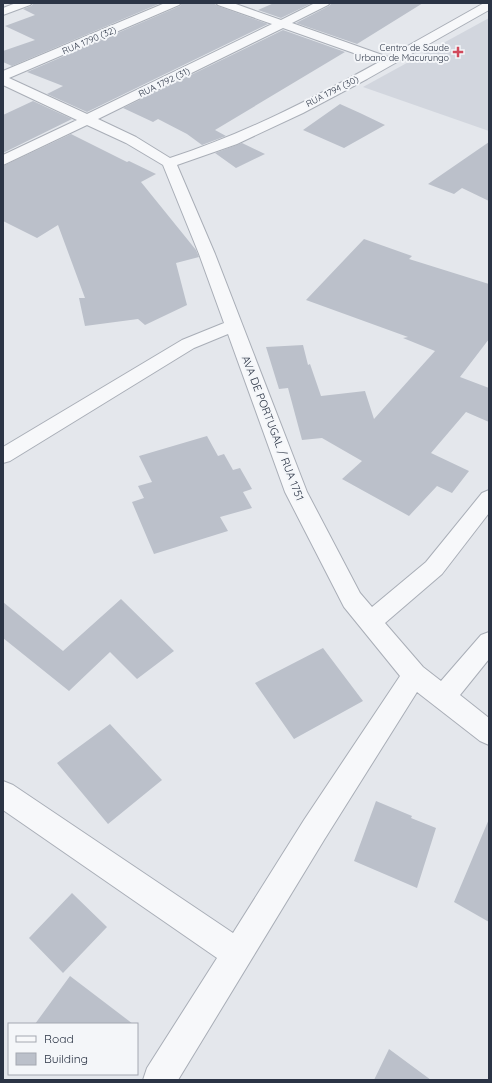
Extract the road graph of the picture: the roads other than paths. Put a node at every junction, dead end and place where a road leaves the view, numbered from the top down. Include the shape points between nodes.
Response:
1 (26, 3) edge
2 (175, 3) edge
3 (222, 3) edge
4 (324, 3) edge
5 (489, 5) edge
6 (3, 12) edge
7 (282, 24) junction
8 (389, 62) junction
9 (3, 76) edge
10 (3, 80) edge
11 (89, 119) junction
12 (3, 161) edge
13 (169, 163) junction
14 (234, 325) junction
15 (3, 456) edge
16 (489, 498) edge
17 (370, 622) junction
18 (489, 642) edge
19 (414, 675) junction
20 (443, 697) junction
21 (489, 733) edge
22 (3, 794) edge
23 (237, 954) junction
24 (159, 1080) edge

1 - 6 street
2 - 9 street, RUA 1790 (32)
3 - 7 street
4 - 7 street, RUA 1792 (31)
5 - 8 street, RUA 1794 (30)
7 - 8 street
7 - 11 street, RUA 1792 (31)
8 - 13 street, RUA 1794 (30) via 231,141
10 - 11 street
11 - 12 street, RUA 1792 (31)
11 - 13 street
13 - 14 street, AVA DE PORTUGAL / RUA 1751
14 - 15 street via 188,344
14 - 17 street, AVA DE PORTUGAL / RUA 1751 via 296,492 352,600
16 - 17 street via 434,568
17 - 19 street, AVA DE PORTUGAL / RUA 1751
18 - 20 street
19 - 20 street, AVA DE PORTUGAL / RUA 1751
19 - 23 street
20 - 21 street, AVA DE PORTUGAL / RUA 1751
22 - 23 street
23 - 24 street

